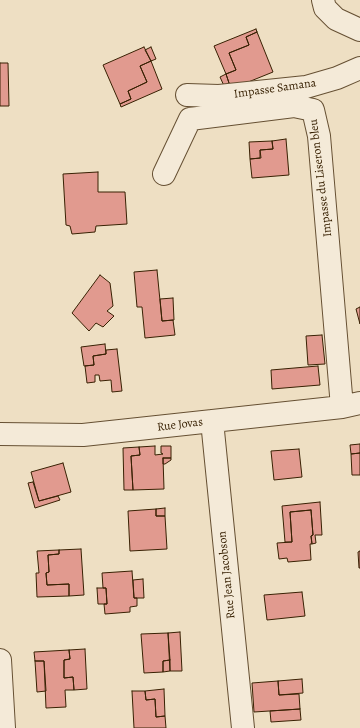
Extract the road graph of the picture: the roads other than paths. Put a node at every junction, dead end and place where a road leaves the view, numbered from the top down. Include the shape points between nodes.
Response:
1 (324, 0) edge
2 (360, 30) edge
3 (360, 68) edge
4 (187, 95) dead end
5 (164, 174) dead end
6 (351, 405) edge
7 (212, 421) junction
8 (0, 434) edge
9 (0, 660) edge
10 (4, 728) edge
11 (243, 728) edge

1 - 2 street via 325,8 336,19
3 - 4 street, Impasse Samana via 306,87 219,96
5 - 6 street, Impasse du Liseron bleu via 190,119 294,106 313,110 319,136
6 - 7 street, Rue Jovas
7 - 8 street, Rue Jovas via 84,435
7 - 11 street, Rue Jean Jacobson
9 - 10 street

